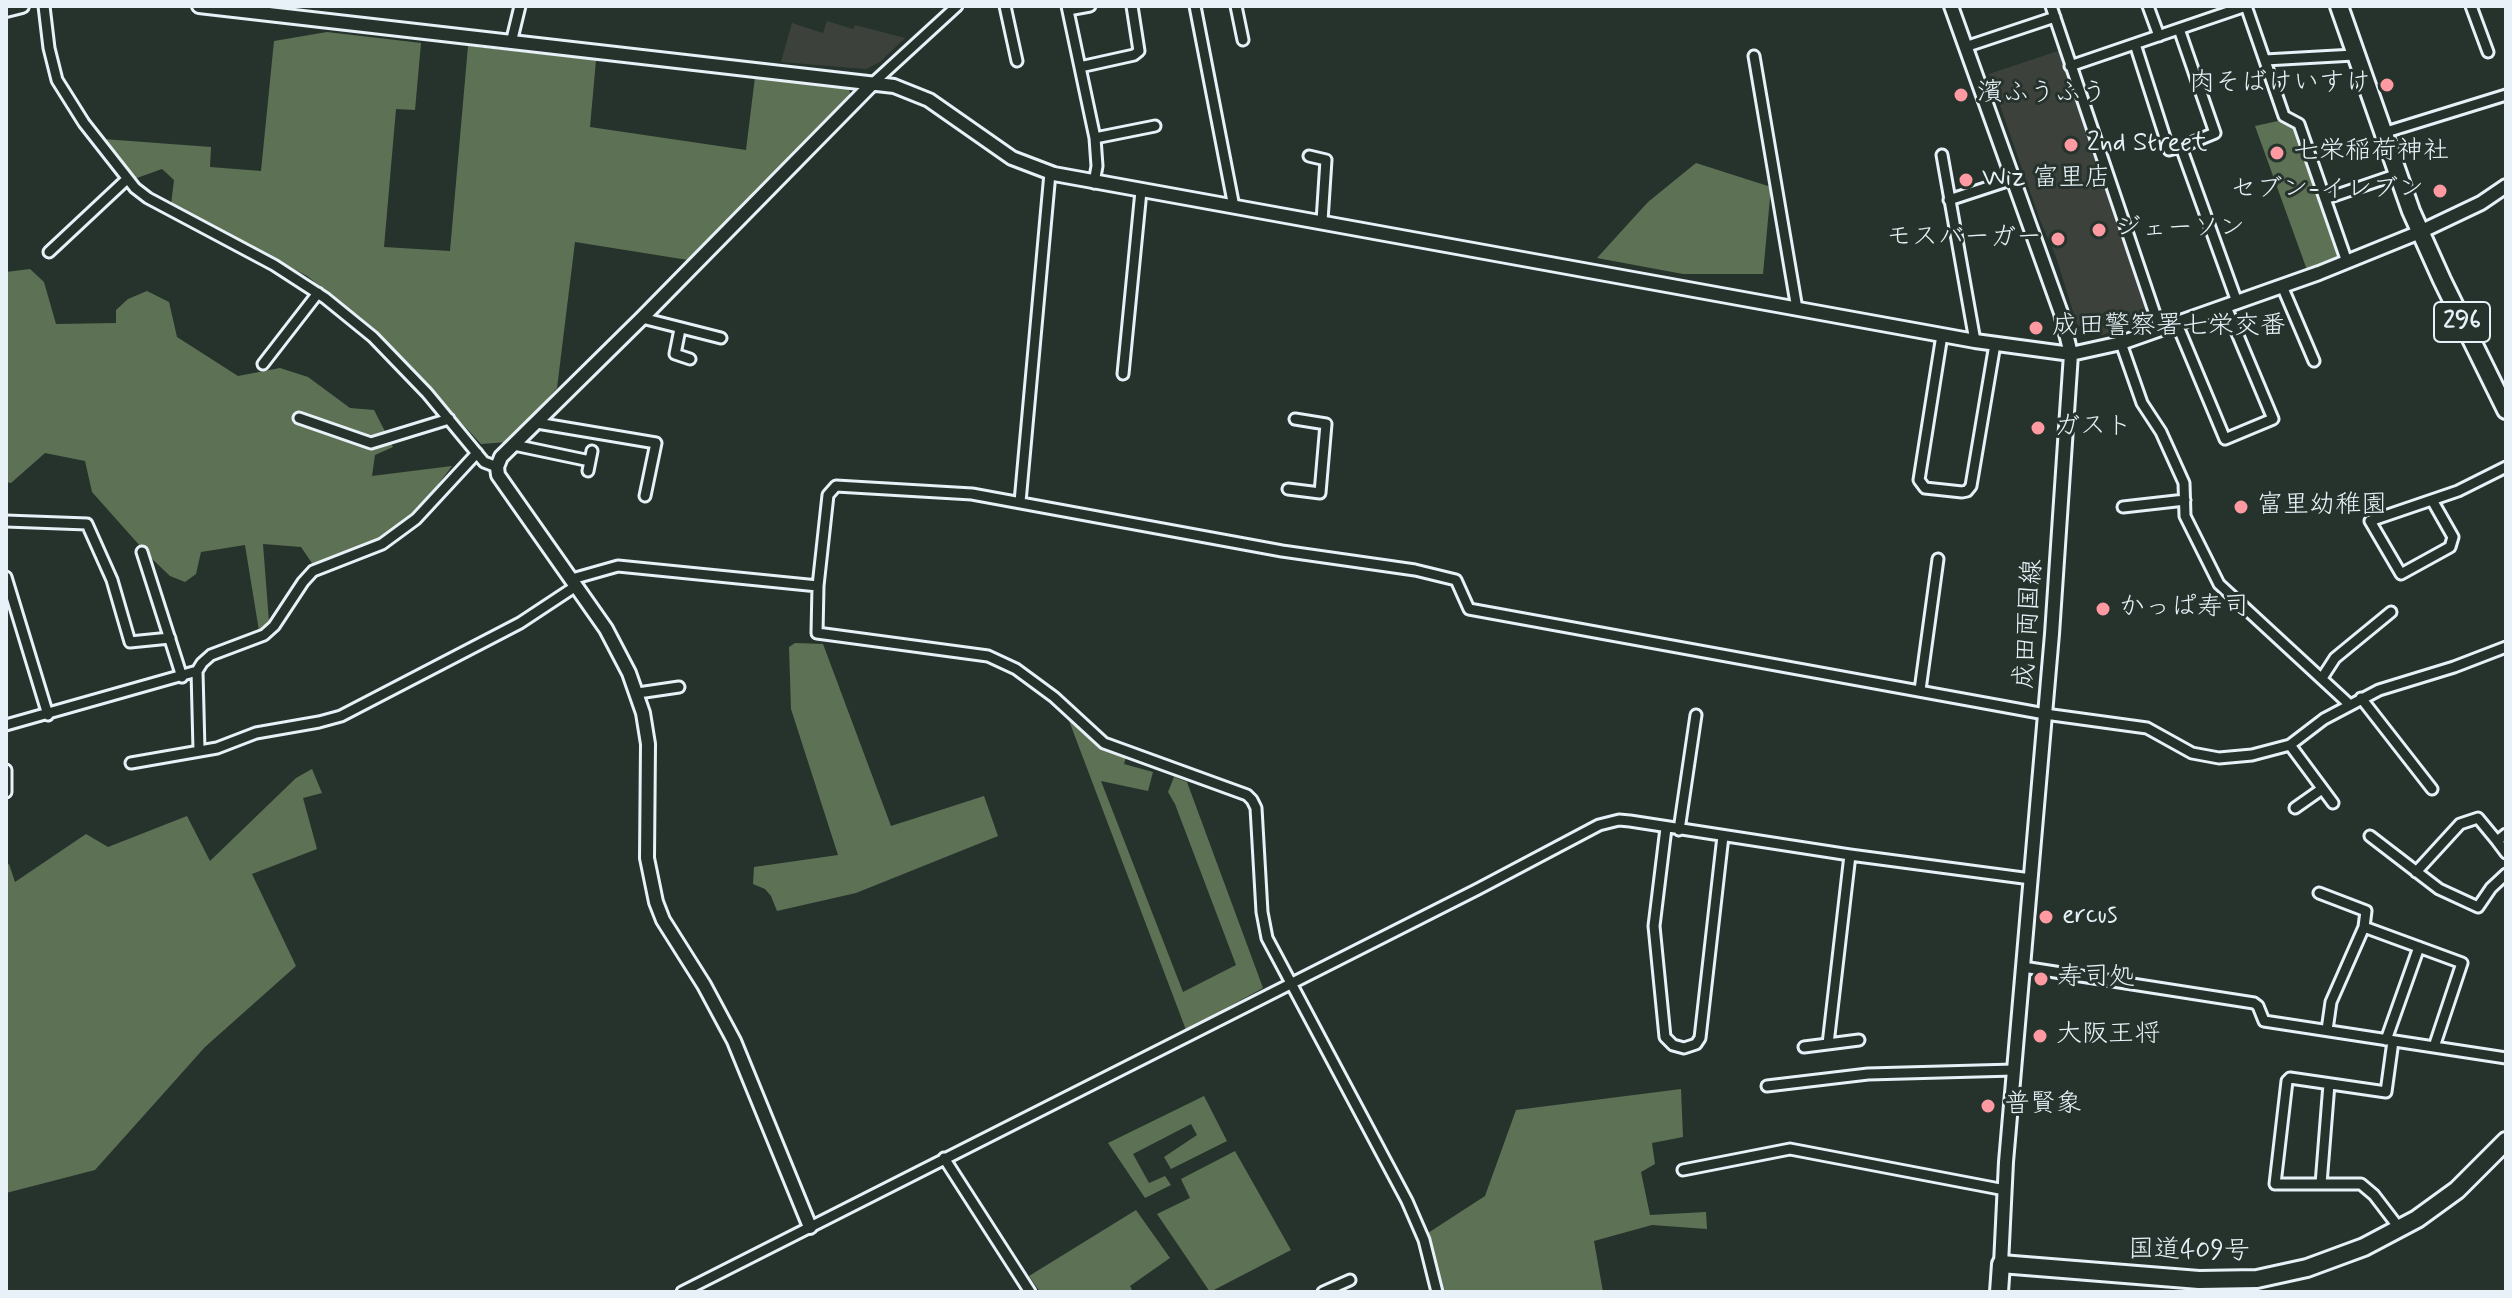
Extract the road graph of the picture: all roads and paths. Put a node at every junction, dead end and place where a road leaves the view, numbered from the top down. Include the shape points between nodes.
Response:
1 (22, 6) edge
2 (44, 6) edge
3 (199, 6) edge
4 (520, 6) edge
5 (957, 6) edge
6 (1005, 6) edge
7 (1090, 6) edge
8 (1132, 6) edge
9 (1195, 6) edge
10 (1236, 6) edge
11 (1951, 6) edge
12 (2051, 6) edge
13 (2148, 6) edge
14 (2339, 6) edge
15 (2471, 6) edge
16 (1067, 8) edge
17 (6, 10) edge
18 (2055, 17) junction
19 (2179, 29) junction
20 (2159, 36) junction
21 (1243, 40) dead end
22 (511, 43) junction
23 (2135, 44) junction
24 (1965, 47) junction
25 (2488, 52) dead end
26 (2354, 55) junction
27 (1754, 56) dead end
28 (2265, 60) junction
29 (1017, 61) dead end
30 (2070, 66) junction
31 (1080, 67) junction
32 (872, 84) junction
33 (2506, 95) edge
34 (1155, 126) dead end
35 (2383, 133) junction
36 (1095, 138) junction
37 (2181, 147) junction
38 (1942, 155) dead end
39 (1309, 156) dead end
40 (1050, 173) junction
41 (2398, 174) junction
42 (127, 179) junction
43 (2013, 179) junction
44 (1094, 183) junction
45 (2506, 186) edge
46 (1141, 191) junction
47 (2325, 199) junction
48 (1949, 200) junction
49 (1234, 207) junction
50 (1322, 221) junction
51 (2420, 232) junction
52 (49, 252) dead end
53 (2347, 262) junction
54 (2282, 286) junction
55 (318, 293) junction
56 (2232, 304) junction
57 (1797, 309) junction
58 (642, 318) junction
59 (2177, 324) junction
60 (680, 329) junction
61 (2160, 329) junction
62 (1942, 335) junction
63 (721, 338) dead end
64 (1975, 341) junction
65 (2121, 343) junction
66 (1995, 344) junction
67 (2071, 354) junction
68 (690, 359) dead end
69 (2314, 361) dead end
70 (263, 364) dead end
71 (1123, 374) dead end
72 (2502, 390) edge
73 (2506, 410) edge
74 (299, 418) dead end
75 (449, 419) junction
76 (1295, 419) dead end
77 (537, 423) junction
78 (514, 445) junction
79 (477, 453) junction
80 (590, 461) dead end
81 (497, 467) junction
82 (2506, 467) edge
83 (1288, 489) dead end
84 (645, 496) dead end
85 (2185, 500) junction
86 (2432, 500) junction
87 (1020, 502) junction
88 (2123, 507) dead end
89 (6, 521) edge
90 (142, 552) dead end
91 (1938, 559) dead end
92 (6, 577) edge
93 (574, 583) junction
94 (818, 586) junction
95 (2391, 612) dead end
96 (170, 638) junction
97 (2506, 647) edge
98 (197, 671) junction
99 (182, 677) junction
100 (2322, 678) junction
101 (679, 687) dead end
102 (1920, 690) junction
103 (638, 693) junction
104 (2361, 698) junction
105 (2350, 705) junction
106 (2045, 714) junction
107 (48, 715) junction
108 (1696, 715) dead end
109 (6, 725) edge
110 (2290, 745) junction
111 (199, 750) junction
112 (131, 763) dead end
113 (6, 770) edge
114 (2322, 789) junction
115 (2432, 789) dead end
116 (6, 792) edge
117 (2333, 803) dead end
118 (2295, 808) dead end
119 (1666, 828) junction
120 (1679, 830) junction
121 (2506, 834) edge
122 (1723, 836) junction
123 (2370, 836) dead end
124 (2497, 841) junction
125 (2506, 853) edge
126 (1850, 855) junction
127 (2416, 872) junction
128 (2506, 874) edge
129 (2031, 879) junction
130 (2319, 893) dead end
131 (2364, 927) junction
132 (2419, 947) junction
133 (2023, 967) junction
134 (1290, 984) junction
135 (2327, 1030) junction
136 (1859, 1040) dead end
137 (2390, 1040) junction
138 (1828, 1044) junction
139 (1804, 1047) dead end
140 (2434, 1047) junction
141 (2506, 1058) edge
142 (2014, 1070) junction
143 (2329, 1084) junction
144 (1767, 1086) dead end
145 (2506, 1141) edge
146 (944, 1158) junction
147 (1683, 1170) dead end
148 (2321, 1184) junction
149 (2005, 1190) junction
150 (810, 1227) junction
151 (2401, 1229) junction
152 (2001, 1264) junction
153 (1350, 1280) dead end
154 (682, 1292) edge
155 (1030, 1292) edge
156 (1323, 1292) edge
157 (1437, 1292) edge
158 (1999, 1292) edge

1 - 17 street
2 - 42 street via 57,80
3 - 22 street
4 - 22 street
5 - 32 street
6 - 29 street
7 - 16 street
8 - 31 street via 1139,51
9 - 49 street
10 - 21 street
11 - 24 street, 成田両国線
12 - 18 street
13 - 20 street
14 - 26 highway, 296
15 - 25 street
16 - 31 street
18 - 24 street
18 - 30 street
19 - 20 street
19 - 28 street via 2246,6
19 - 37 street via 2215,133
20 - 23 street
22 - 32 street
23 - 30 street
23 - 37 street via 2169,150
24 - 43 street, 成田両国線
26 - 28 street
26 - 35 highway, 296
27 - 57 street
28 - 47 street via 2284,116 2299,124
30 - 61 street
31 - 36 street
32 - 40 street via 894,86 929,100 1012,158
32 - 58 street
33 - 35 street
34 - 36 street
35 - 41 highway, 296
36 - 44 street
37 - 56 street
38 - 48 street
39 - 50 street via 1326,160
40 - 44 street
40 - 87 street
41 - 47 street
41 - 51 highway, 296
42 - 52 street
42 - 55 street via 141,194
43 - 48 street
43 - 67 street, 成田両国線
44 - 46 street
45 - 51 street
46 - 49 street
46 - 71 street
47 - 53 street
48 - 64 street
49 - 50 street
50 - 57 street
51 - 53 street
51 - 72 highway, 296
53 - 54 street
54 - 56 street
54 - 69 street
55 - 70 street
55 - 75 street via 373,337
56 - 59 street
56 - 59 street via 2273,419 2225,439
57 - 62 street
58 - 60 street
58 - 77 street
59 - 61 street
60 - 63 street
60 - 68 street via 675,354
61 - 65 street
62 - 64 street
62 - 66 street via 1919,480 1925,488 1962,492 1971,486
64 - 66 street
65 - 67 street
65 - 85 street via 2142,403 2184,483
66 - 67 street
67 - 106 street, 成田両国線
72 - 73 highway, 296
74 - 75 street via 371,443
75 - 79 street
76 - 83 street via 1326,424 1320,493
77 - 78 street
77 - 84 street via 656,443
78 - 80 street
78 - 81 street
79 - 81 street
79 - 98 street via 416,519 382,544 313,571 264,635 211,655
81 - 93 street
82 - 86 street
85 - 88 street
85 - 100 street via 2185,516 2219,584
86 - 86 street via 2370,521 2401,574 2450,547 2453,537
87 - 94 street via 836,486 828,495
87 - 102 street via 1415,570 1456,580 1469,609
89 - 96 street via 87,524 112,580 130,642
90 - 96 street
91 - 102 street
92 - 107 street
93 - 94 street via 618,566
93 - 103 street via 618,649
93 - 111 street via 520,623 341,716
94 - 134 street via 817,633 988,656 1054,697 1104,743 1247,795 1256,808 1267,938
95 - 100 street via 2335,658
96 - 99 street
97 - 104 street
98 - 99 street
98 - 111 street
99 - 107 street
100 - 105 street
101 - 103 street
102 - 106 street
103 - 150 street via 648,744 647,858 656,902 734,1041
104 - 105 street
104 - 115 street
105 - 110 street
106 - 110 street via 2147,728 2192,753 2219,758
106 - 129 street, 成田両国線
107 - 109 street
108 - 120 street
110 - 114 street
111 - 112 street
113 - 116 street
114 - 117 street
114 - 118 street
119 - 120 street
119 - 122 street via 1654,926 1665,1037 1684,1048 1700,1038
119 - 134 street via 1619,820 1594,826
120 - 122 street
121 - 124 street
122 - 126 street
123 - 127 street
124 - 125 street
124 - 127 street via 2478,818 2460,824
126 - 129 street
126 - 138 street
127 - 128 street via 2478,907
129 - 133 street, 成田両国線
130 - 131 street via 2366,911
131 - 132 street
131 - 135 street via 2331,1002
132 - 137 street
132 - 140 street via 2462,963
133 - 135 street via 2254,1003 2264,1021
133 - 142 street, 成田両国線
134 - 146 street
134 - 157 street via 1407,1201
135 - 137 street
136 - 138 street
137 - 140 street
137 - 143 street via 2386,1092
138 - 139 street
140 - 141 street
142 - 144 street via 1868,1074
142 - 149 street, 成田両国線
143 - 148 street
143 - 148 street via 2287,1081 2276,1164 2275,1184
145 - 151 highway, 国道409号 via 2457,1190
146 - 150 street
146 - 155 street
147 - 149 street via 1790,1149
148 - 151 street via 2361,1184
149 - 152 street, 成田両国線
150 - 154 street
151 - 152 highway, 国道409号 via 2338,1257 2257,1279 2158,1278
152 - 158 highway
153 - 156 street

